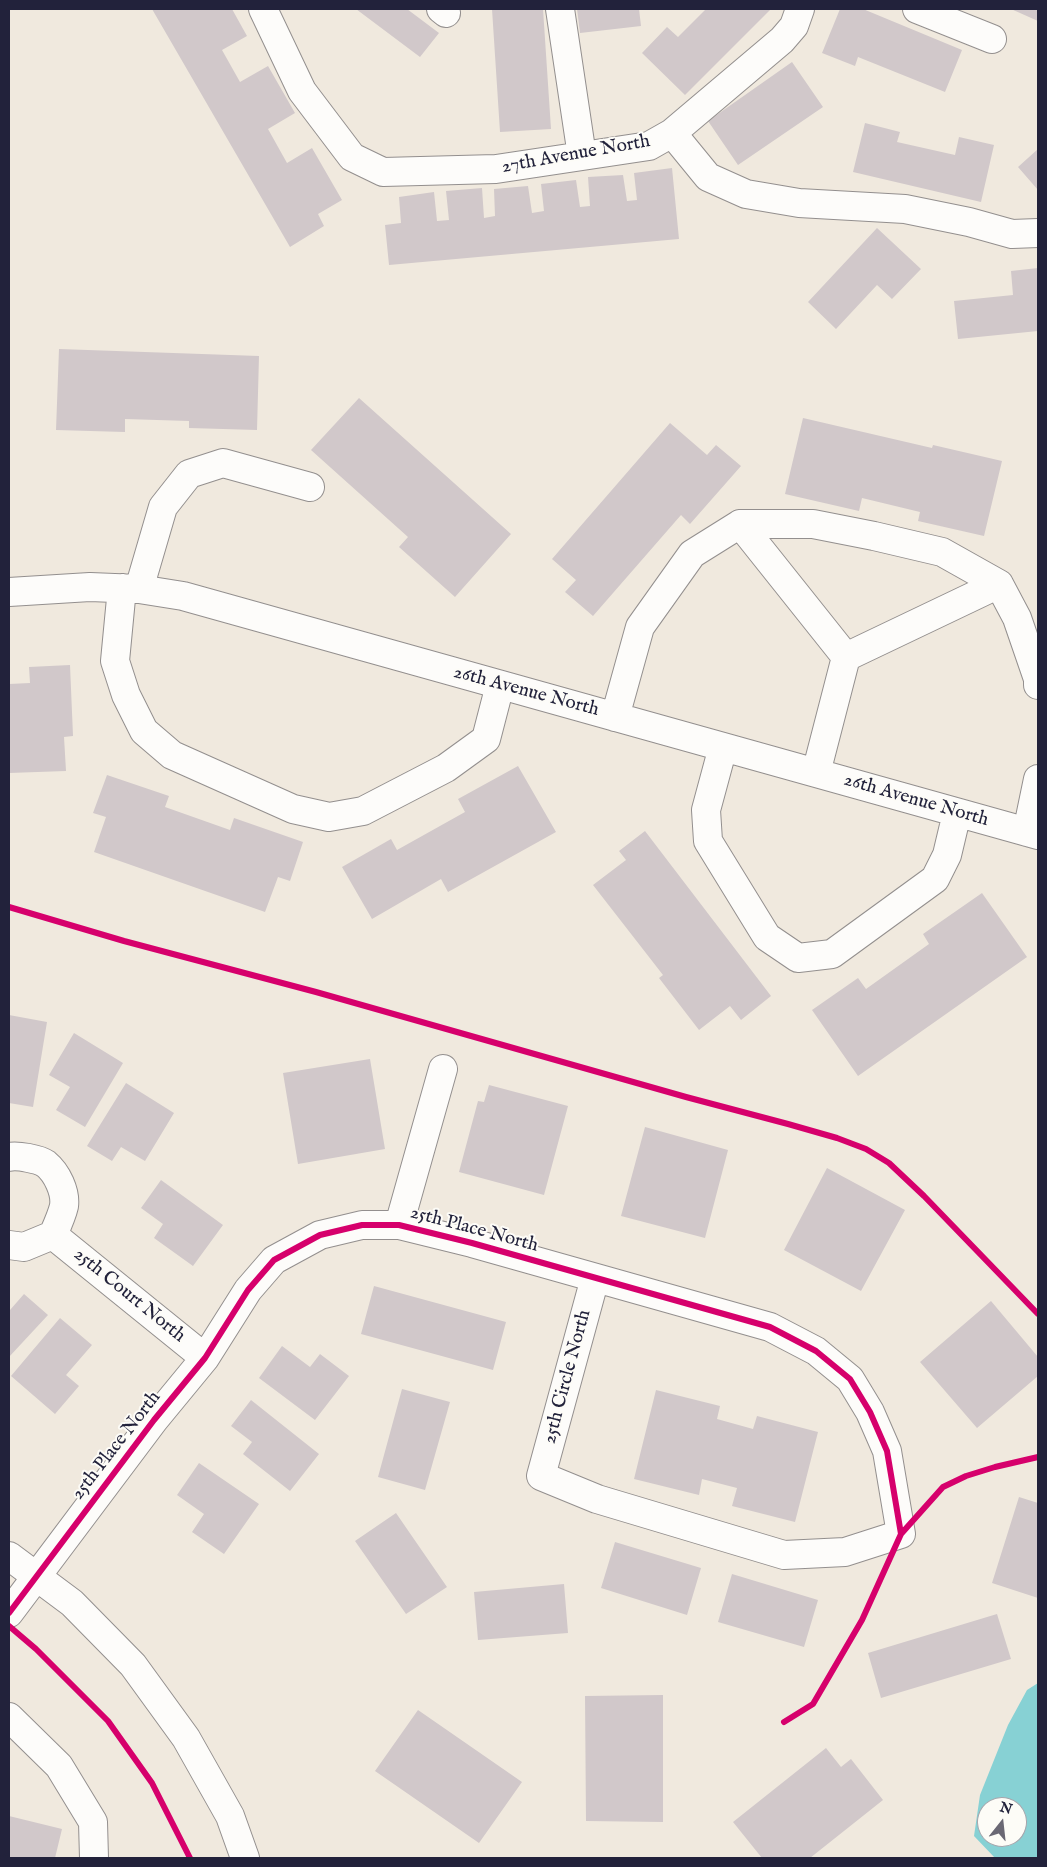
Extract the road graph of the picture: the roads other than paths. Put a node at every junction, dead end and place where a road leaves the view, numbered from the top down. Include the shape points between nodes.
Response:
1 (263, 9) edge
2 (560, 9) edge
3 (800, 9) edge
4 (917, 9) edge
5 (992, 39) dead end
6 (672, 133) junction
7 (582, 156) junction
8 (1038, 233) edge
9 (310, 487) dead end
10 (740, 524) junction
11 (1000, 584) junction
12 (130, 589) junction
13 (9, 592) edge
14 (846, 657) junction
15 (500, 685) junction
16 (1038, 685) edge
17 (615, 717) junction
18 (723, 747) junction
19 (816, 773) junction
20 (1038, 778) edge
21 (957, 813) junction
22 (1033, 834) edge
23 (443, 1069) dead end
24 (9, 1157) edge
25 (399, 1225) junction
26 (53, 1235) junction
27 (9, 1245) edge
28 (596, 1278) junction
29 (205, 1358) junction
30 (901, 1534) joint
31 (9, 1556) edge
32 (36, 1576) junction
33 (9, 1613) edge
34 (9, 1717) edge
35 (94, 1858) edge
36 (245, 1858) edge

1 - 7 street, 27th Avenue North via 302,91 352,157 383,172 496,169
2 - 7 street
3 - 6 street via 794,26 782,40
4 - 5 street
6 - 7 street, 27th Avenue North via 649,146
6 - 8 street, 27th Avenue North via 708,177 746,194 799,203 905,210 1012,234
9 - 12 street via 223,463 189,474 163,507
10 - 11 street via 813,524 874,536 942,552
10 - 14 street
10 - 17 street via 692,554 640,627
11 - 14 street
11 - 16 street via 1016,618
12 - 13 street, 26th Avenue North via 90,587
12 - 15 street, 26th Avenue North via 183,596
12 - 15 street via 116,661 126,695 144,730 172,755 293,809 329,817 363,812 446,768 486,739
14 - 19 street
15 - 17 street, 26th Avenue North
17 - 18 street, 26th Avenue North
18 - 19 street, 26th Avenue North
18 - 21 street via 706,810 708,841 767,937 798,958 832,954 935,879 947,855
19 - 21 street, 26th Avenue North
20 - 22 street
21 - 22 street, 26th Avenue North
23 - 25 street
24 - 26 street via 45,1163 56,1176 64,1205
25 - 28 street, 25th Place North
25 - 29 street, 25th Place North via 362,1225 320,1236 274,1260 248,1290
26 - 27 street via 24,1247
26 - 29 street, 25th Court North
28 - 30 street, 25th Place North via 770,1327 816,1351 850,1379 870,1412 887,1451
28 - 30 street, 25th Circle North via 541,1476 597,1499 784,1556 845,1552
29 - 32 street, 25th Place North
31 - 32 street
32 - 33 street, 25th Place North
32 - 36 street via 72,1603 134,1665 186,1738 230,1816
34 - 35 street via 59,1766 93,1822

